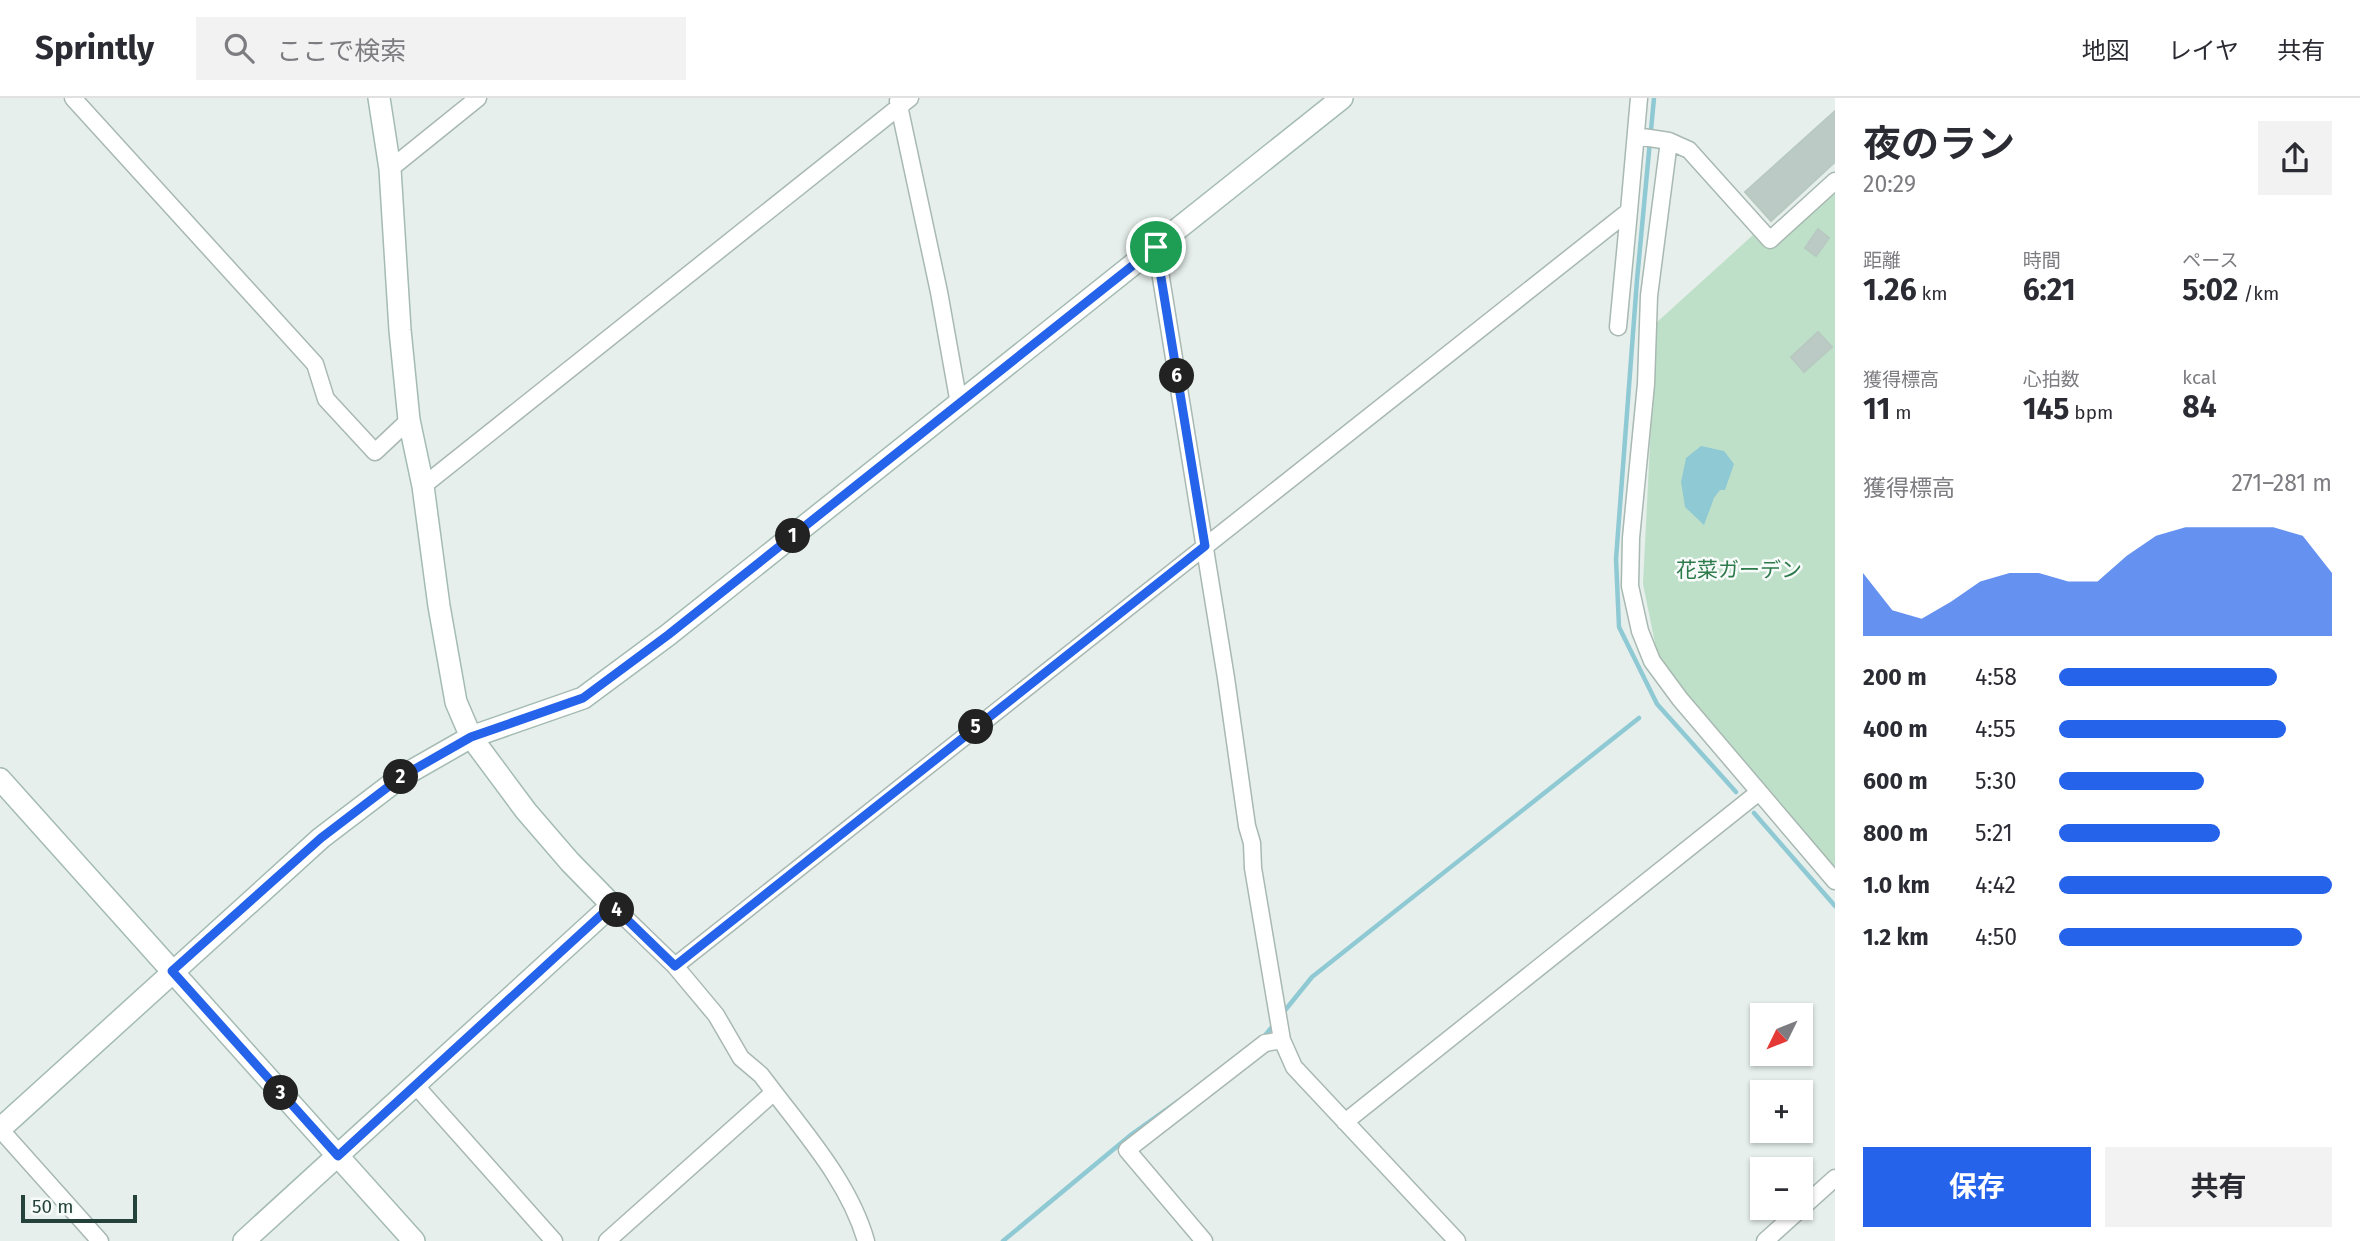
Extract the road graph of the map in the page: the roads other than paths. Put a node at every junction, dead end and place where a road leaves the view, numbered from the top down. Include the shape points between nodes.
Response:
1 (73, 98) edge
2 (379, 98) edge
3 (478, 98) edge
4 (1342, 98) edge
5 (1639, 98) edge
6 (902, 101) edge
7 (1636, 136) junction
8 (1665, 140) junction
9 (390, 169) junction
10 (1835, 181) edge
11 (1629, 211) junction
12 (1156, 247) junction
13 (1634, 295) junction
14 (1618, 327) dead end
15 (959, 404) junction
16 (409, 420) junction
17 (423, 486) junction
18 (1205, 546) junction
19 (471, 737) junction
20 (0, 779) edge
21 (1759, 792) junction
22 (1835, 881) edge
23 (612, 905) junction
24 (675, 966) junction
25 (172, 971) junction
26 (1282, 1040) junction
27 (416, 1086) junction
28 (774, 1093) junction
29 (1345, 1122) junction
30 (0, 1129) edge
31 (338, 1156) junction
32 (1835, 1178) edge
33 (100, 1241) edge
34 (244, 1241) edge
35 (414, 1241) edge
36 (554, 1241) edge
37 (607, 1241) edge
38 (866, 1241) edge
39 (1204, 1241) edge
40 (1456, 1241) edge
41 (1765, 1241) edge

1 - 16 street via 315,364 326,399 375,452
2 - 9 street
3 - 9 street
4 - 12 street
5 - 7 street
6 - 15 street
6 - 17 street
7 - 8 street
7 - 11 street
8 - 10 street via 1689,150 1770,240
8 - 13 street
9 - 16 street
11 - 13 street
11 - 18 street
12 - 15 street
12 - 18 street
13 - 14 street
13 - 21 street via 1646,384 1631,538 1630,586 1640,631 1652,661 1680,699
15 - 19 street via 583,698
16 - 17 street
17 - 19 street via 456,702
18 - 24 street
18 - 26 street
19 - 23 street via 526,811
19 - 25 street via 401,777 321,838
20 - 25 street
21 - 22 street
21 - 29 street
23 - 24 street
23 - 27 street
24 - 28 street via 716,1015 741,1058 761,1074
25 - 30 street
25 - 31 street
26 - 29 street via 1294,1067
26 - 39 street via 1265,1044 1127,1150
27 - 31 street
27 - 36 street
28 - 37 street
28 - 38 street via 836,1178
29 - 40 street
30 - 33 street
31 - 34 street
31 - 35 street
32 - 41 street

